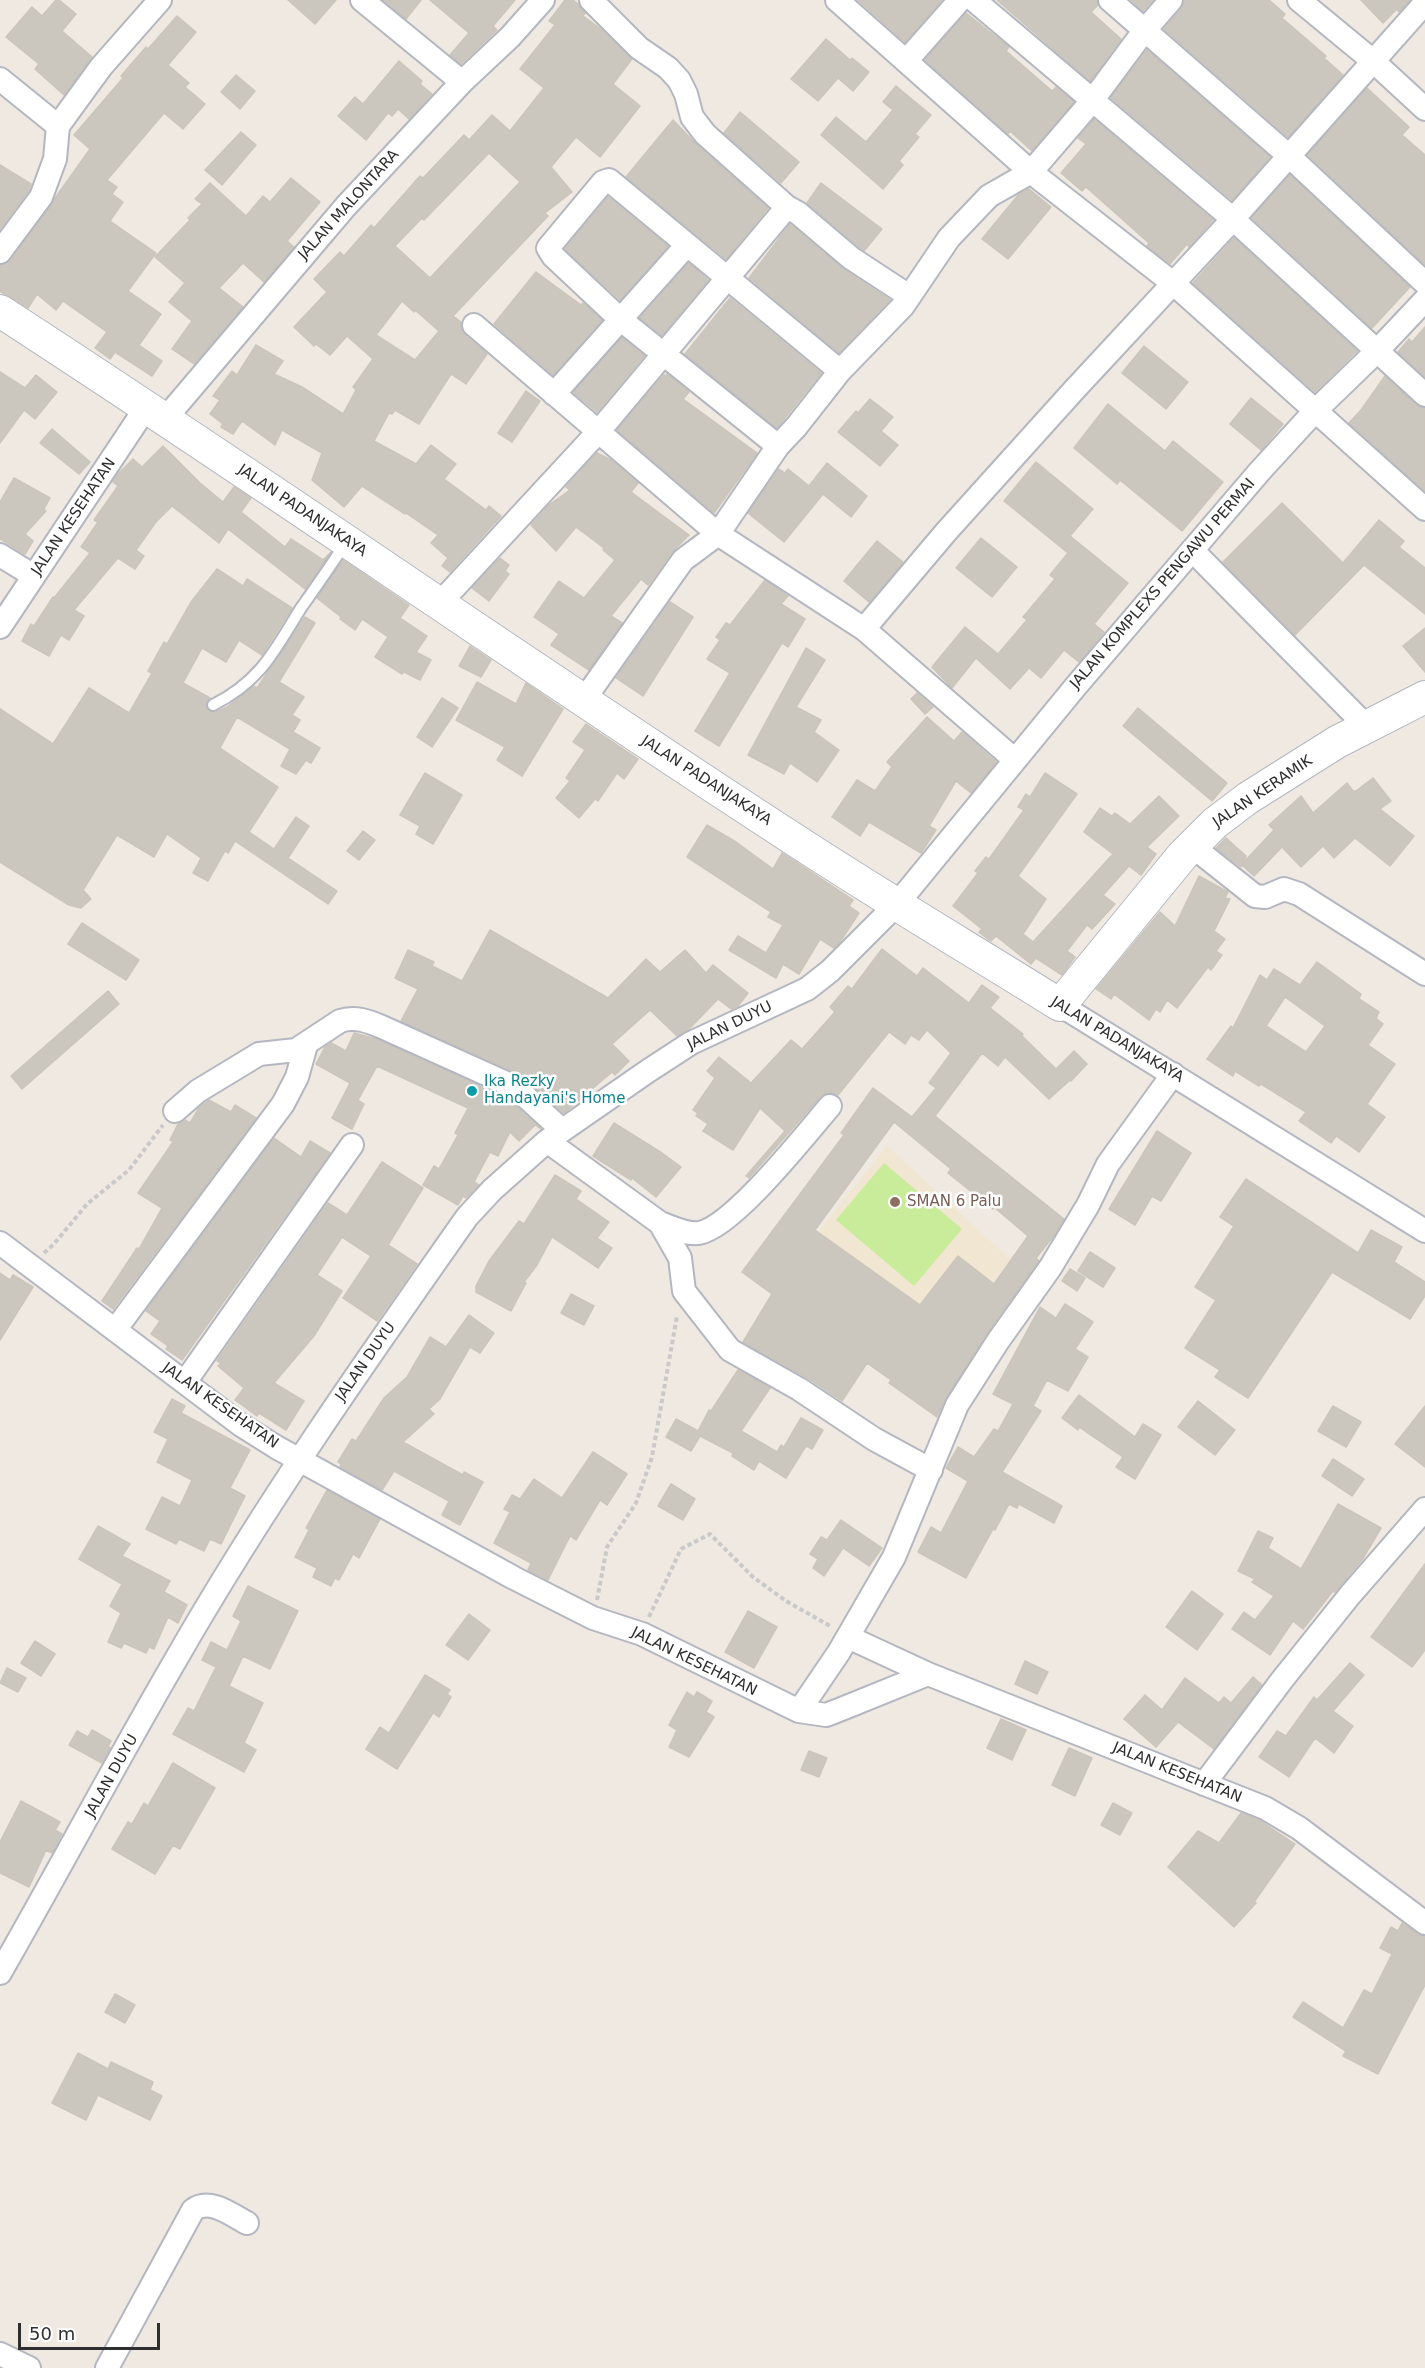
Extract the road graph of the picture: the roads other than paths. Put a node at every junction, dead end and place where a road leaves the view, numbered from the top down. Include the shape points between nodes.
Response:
1 (160, 0) edge
2 (362, 0) edge
3 (543, 0) edge
4 (591, 0) edge
5 (837, 0) edge
6 (960, 0) edge
7 (974, 0) edge
8 (1110, 0) edge
9 (1172, 0) edge
10 (1299, 0) edge
11 (1425, 3) edge
12 (1144, 31) junction
13 (907, 60) junction
14 (1373, 61) junction
15 (0, 79) edge
16 (462, 82) junction
17 (1092, 101) junction
18 (1425, 109) edge
19 (58, 126) junction
20 (1289, 156) junction
21 (1032, 172) junction
22 (787, 207) junction
23 (1233, 219) junction
24 (686, 246) junction
25 (0, 252) edge
26 (728, 279) junction
27 (1174, 284) junction
28 (1425, 284) edge
29 (909, 296) junction
30 (1425, 300) edge
31 (0, 311) edge
32 (620, 320) junction
33 (474, 325) dead end
34 (664, 352) junction
35 (1376, 352) junction
36 (840, 371) junction
37 (554, 394) junction
38 (1425, 395) edge
39 (1315, 411) junction
40 (156, 413) junction
41 (599, 431) junction
42 (778, 446) junction
43 (1425, 508) edge
44 (718, 534) junction
45 (347, 541) junction
46 (1192, 550) junction
47 (0, 555) edge
48 (34, 576) junction
49 (440, 603) junction
50 (0, 627) edge
51 (864, 629) junction
52 (1425, 697) edge
53 (584, 701) junction
54 (213, 705) dead end
55 (1367, 727) junction
56 (1015, 760) junction
57 (1192, 846) junction
58 (897, 904) junction
59 (1425, 974) edge
60 (1060, 1005) junction
61 (306, 1045) junction
62 (1173, 1074) junction
63 (830, 1106) dead end
64 (175, 1111) road end
65 (555, 1135) junction
66 (352, 1145) dead end
67 (1422, 1222) edge
68 (660, 1223) junction
69 (0, 1243) edge
70 (116, 1330) junction
71 (185, 1382) junction
72 (299, 1460) junction
73 (931, 1470) junction
74 (1424, 1512) edge
75 (848, 1637) junction
76 (928, 1674) junction
77 (799, 1712) junction
78 (1204, 1784) junction
79 (1425, 1923) edge
80 (0, 1973) edge
81 (247, 2223) dead end
82 (0, 2354) edge
83 (29, 2368) edge
84 (107, 2368) edge

1 - 19 street via 101,67
2 - 16 street
3 - 16 street, JALAN MALONTARA
4 - 22 street via 639,48 679,80 692,117 705,134
5 - 13 street
6 - 13 street
7 - 17 street
8 - 12 street
9 - 12 street
10 - 14 street
11 - 14 street
12 - 17 street
12 - 20 street
13 - 21 street
14 - 18 street
14 - 20 street
15 - 19 street
16 - 40 street, JALAN MALONTARA
17 - 21 street
17 - 23 street
19 - 25 street via 55,159 41,197
20 - 23 street
20 - 28 street
21 - 27 street
21 - 29 street via 988,196 949,238
22 - 26 street
22 - 29 street via 851,258
23 - 27 street
23 - 35 street
24 - 26 street
24 - 32 street
24 - 32 street via 609,180 603,182 548,248
26 - 34 street
26 - 36 street
27 - 39 street
27 - 51 street via 1067,397
29 - 36 street
30 - 35 street, JALAN KOMPLEXS PENGAWU PERMAI
31 - 40 street, JALAN PADANJAKAYA
32 - 34 street
32 - 37 street
33 - 37 street
34 - 41 street
34 - 42 street
35 - 38 street
35 - 39 street, JALAN KOMPLEXS PENGAWU PERMAI
36 - 42 street
37 - 41 street
39 - 43 street
39 - 46 street, JALAN KOMPLEXS PENGAWU PERMAI
40 - 45 street, JALAN PADANJAKAYA
40 - 48 street, JALAN KESEHATAN
41 - 44 street
41 - 49 street
42 - 44 street
44 - 51 street
44 - 53 street via 683,560
45 - 49 street, JALAN PADANJAKAYA
45 - 54 lane via 261,670 236,693
46 - 55 street
46 - 56 street, JALAN KOMPLEXS PENGAWU PERMAI
47 - 48 street
48 - 50 street, JALAN KESEHATAN
49 - 53 street, JALAN PADANJAKAYA
51 - 56 street
52 - 55 street, JALAN KERAMIK
53 - 58 street, JALAN PADANJAKAYA
55 - 57 street, JALAN KERAMIK via 1248,798
56 - 58 street, JALAN KOMPLEXS PENGAWU PERMAI
57 - 59 street via 1255,896 1265,897 1284,889 1299,894
57 - 60 street, JALAN KERAMIK
58 - 60 street, JALAN PADANJAKAYA
58 - 65 street, JALAN DUYU via 816,983 691,1043
60 - 62 street, JALAN PADANJAKAYA
61 - 64 street via 287,1053 259,1054 198,1091
61 - 65 street via 340,1021 366,1020 515,1088
61 - 70 street via 297,1077 283,1104
62 - 67 street, JALAN PADANJAKAYA
62 - 73 street via 1107,1164 1089,1205 1050,1268 957,1405
63 - 68 street via 742,1206 707,1231 692,1233
65 - 68 street
65 - 72 street, JALAN DUYU via 492,1190 467,1218
66 - 71 street
68 - 73 street via 680,1258 684,1291 730,1350
69 - 70 street, JALAN KESEHATAN
70 - 71 street, JALAN KESEHATAN
71 - 72 street, JALAN KESEHATAN via 258,1437
72 - 77 street, JALAN KESEHATAN via 593,1618 642,1634
72 - 80 street, JALAN DUYU via 174,1661
73 - 75 street via 894,1557
74 - 78 street via 1343,1604
75 - 76 street
75 - 77 street
76 - 77 street, JALAN KESEHATAN via 826,1715
76 - 78 street, JALAN KESEHATAN
78 - 79 street, JALAN KESEHATAN via 1291,1822
81 - 84 street via 210,2205 193,2210
82 - 83 street

